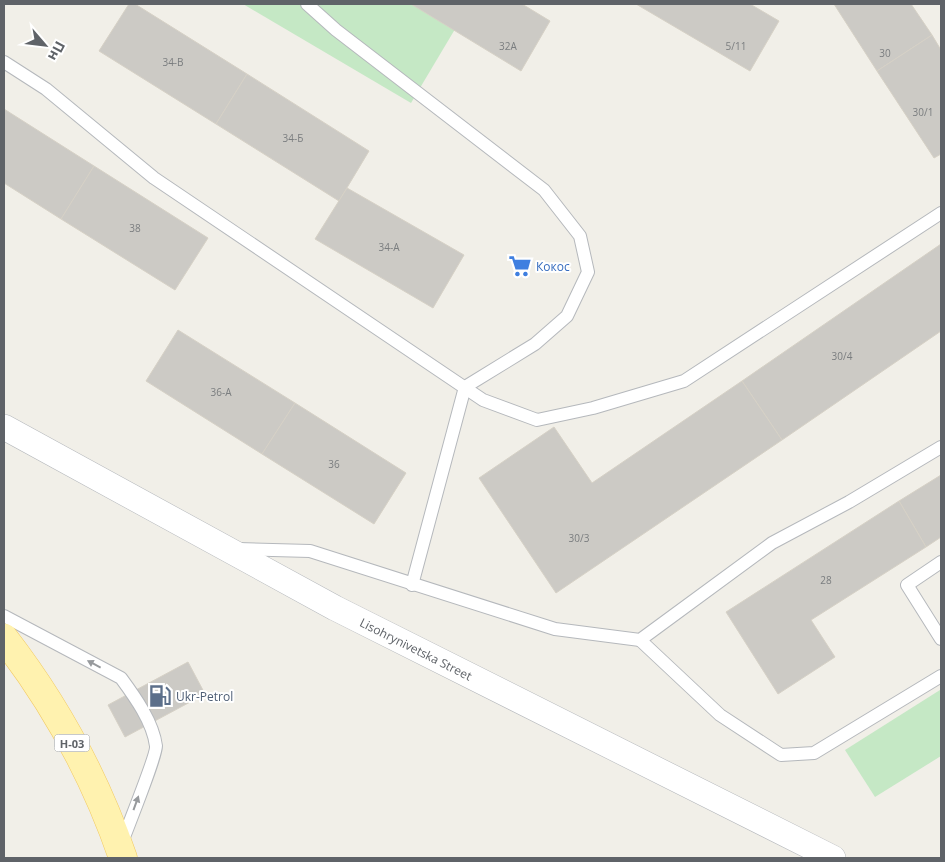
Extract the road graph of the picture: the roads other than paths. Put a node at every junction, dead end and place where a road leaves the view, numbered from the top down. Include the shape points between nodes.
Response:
1 (307, 4) edge
2 (4, 62) edge
3 (941, 213) edge
4 (465, 387) junction
5 (4, 427) edge
6 (941, 447) edge
7 (228, 549) junction
8 (941, 562) edge
9 (412, 585) junction
10 (4, 616) edge
11 (4, 638) edge
12 (941, 639) edge
13 (640, 640) junction
14 (941, 676) edge
15 (121, 854) edge
16 (833, 858) edge

1 - 4 lane via 336,30 544,190 580,236 588,272 567,316 534,344
2 - 4 lane via 46,89 154,178
3 - 4 lane via 684,381 593,408 537,420 483,400
4 - 9 lane
5 - 7 street, Lisohrynivetska Street
6 - 13 lane via 772,543
7 - 9 lane via 310,551
7 - 16 street, Lisohrynivetska Street via 335,608
8 - 12 lane via 906,585
9 - 13 lane via 555,630
15 -> 10 lane via 156,748 149,725 121,678
11 - 15 main road, Н-03 via 79,754
13 - 14 lane via 720,714 781,755 814,753

